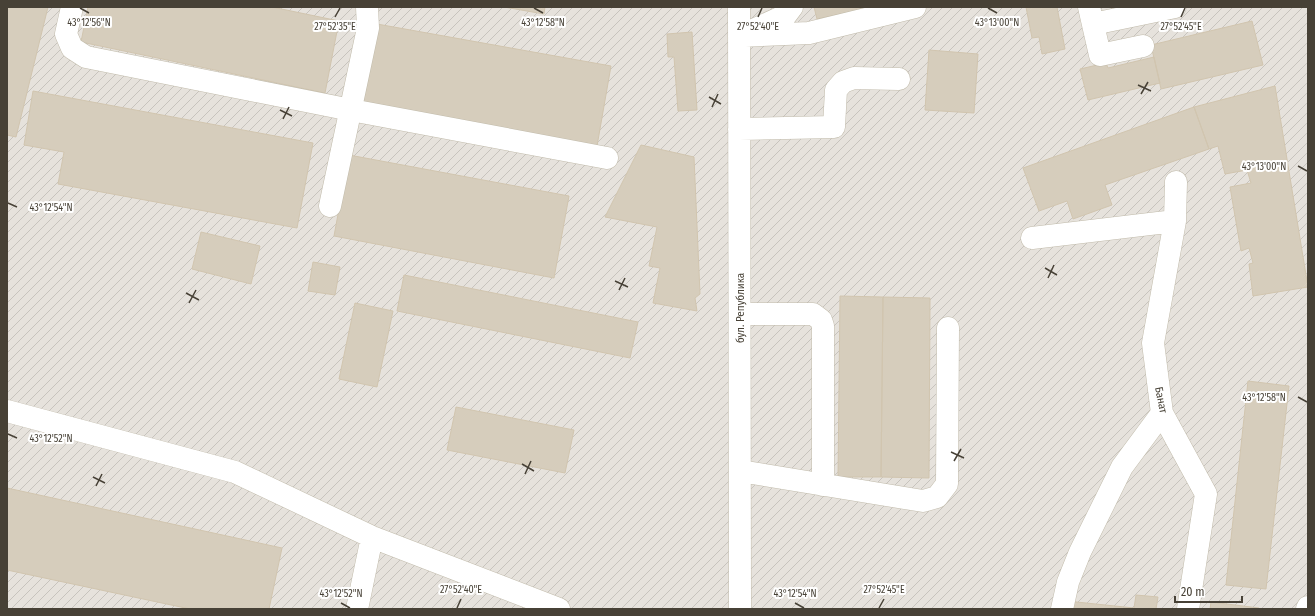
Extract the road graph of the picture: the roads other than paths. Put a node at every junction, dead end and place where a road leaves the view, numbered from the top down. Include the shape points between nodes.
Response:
1 (72, 7) edge
2 (367, 7) edge
3 (739, 7) edge
4 (792, 7) edge
5 (915, 7) edge
6 (1175, 7) edge
7 (1091, 16) edge
8 (739, 36) junction
9 (1143, 46) dead end
10 (899, 79) dead end
11 (351, 110) junction
12 (740, 130) junction
13 (607, 158) dead end
14 (1176, 182) dead end
15 (330, 206) dead end
16 (1175, 222) junction
17 (1032, 238) dead end
18 (740, 314) junction
19 (948, 328) dead end
20 (7, 411) edge
21 (1162, 413) junction
22 (740, 471) junction
23 (823, 485) junction
24 (372, 537) junction
25 (357, 609) edge
26 (559, 609) edge
27 (740, 609) edge
28 (1062, 609) edge
29 (1188, 609) edge

1 - 11 street via 66,34 72,48 86,57
2 - 11 street via 368,28
3 - 8 street, бул. Република
4 - 8 street via 786,15
5 - 8 street via 809,34
6 - 7 street
7 - 9 street via 1100,56
8 - 12 street, бул. Република
10 - 12 street via 854,78 843,82 836,90 834,127
11 - 13 street
11 - 15 street
12 - 18 street, бул. Република
14 - 16 street, Банат
16 - 17 street
16 - 21 street, Банат via 1152,343
18 - 22 street, бул. Република
18 - 23 street via 813,314 821,320
19 - 23 street via 947,484 937,497 923,501
20 - 24 street via 235,472
21 - 28 street via 1122,467 1080,552 1068,582
21 - 29 street, Банат via 1206,494
22 - 23 street
22 - 27 street, бул. Република
24 - 25 street
24 - 26 street

